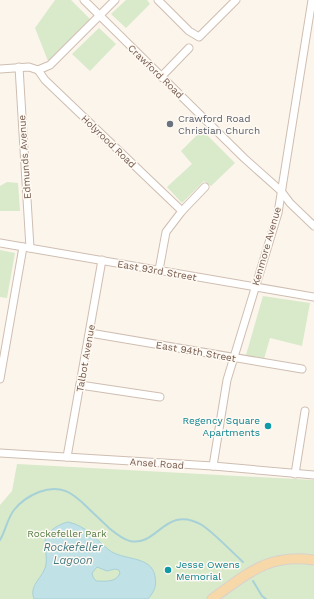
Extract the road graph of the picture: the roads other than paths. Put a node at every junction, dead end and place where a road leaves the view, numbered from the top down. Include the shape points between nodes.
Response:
1 (84, 0) edge
2 (115, 0) edge
3 (158, 0) edge
4 (236, 0) edge
5 (312, 0) edge
6 (100, 15) junction
7 (188, 48) dead end
8 (19, 67) junction
9 (0, 69) edge
10 (38, 70) junction
11 (161, 77) junction
12 (205, 187) dead end
13 (281, 191) junction
14 (182, 211) junction
15 (314, 226) edge
16 (0, 243) edge
17 (26, 247) junction
18 (102, 260) junction
19 (159, 270) junction
20 (254, 287) junction
21 (314, 297) edge
22 (90, 333) junction
23 (233, 358) junction
24 (302, 369) dead end
25 (0, 379) edge
26 (80, 385) junction
27 (160, 397) dead end
28 (306, 411) dead end
29 (0, 453) edge
30 (67, 457) junction
31 (213, 466) junction
32 (295, 474) junction
33 (314, 475) edge
34 (314, 560) edge
35 (212, 599) edge

1 - 6 street, Crawford Road
2 - 6 street
3 - 4 street via 189,31 199,37
5 - 13 street, Kenmore Avenue
6 - 10 street via 50,65
6 - 11 street, Crawford Road
7 - 11 street
8 - 9 street
8 - 10 street
8 - 17 street, Edmunds Avenue
10 - 14 street, Holyrood Road via 45,80
11 - 13 street, Crawford Road
12 - 14 street
13 - 15 street, Crawford Road
13 - 20 street, Kenmore Avenue via 278,213
14 - 19 street via 166,232
16 - 17 street, East 93rd Street
17 - 18 street, East 93rd Street
17 - 25 street, Edmunds Avenue
18 - 19 street, East 93rd Street
18 - 22 street, Talbot Avenue
19 - 20 street, East 93rd Street
20 - 21 street, East 93rd Street
20 - 23 street, Kenmore Avenue
22 - 23 street, East 94th Street
22 - 26 street, Talbot Avenue
23 - 24 street, East 94th Street
23 - 31 street, Kenmore Avenue
26 - 27 street
26 - 30 street, Talbot Avenue
28 - 32 street
29 - 30 street, Ansel Road
30 - 31 street, Ansel Road
31 - 32 street, Ansel Road
32 - 33 street, Ansel Road
34 - 35 main road via 291,558 265,565 243,576

